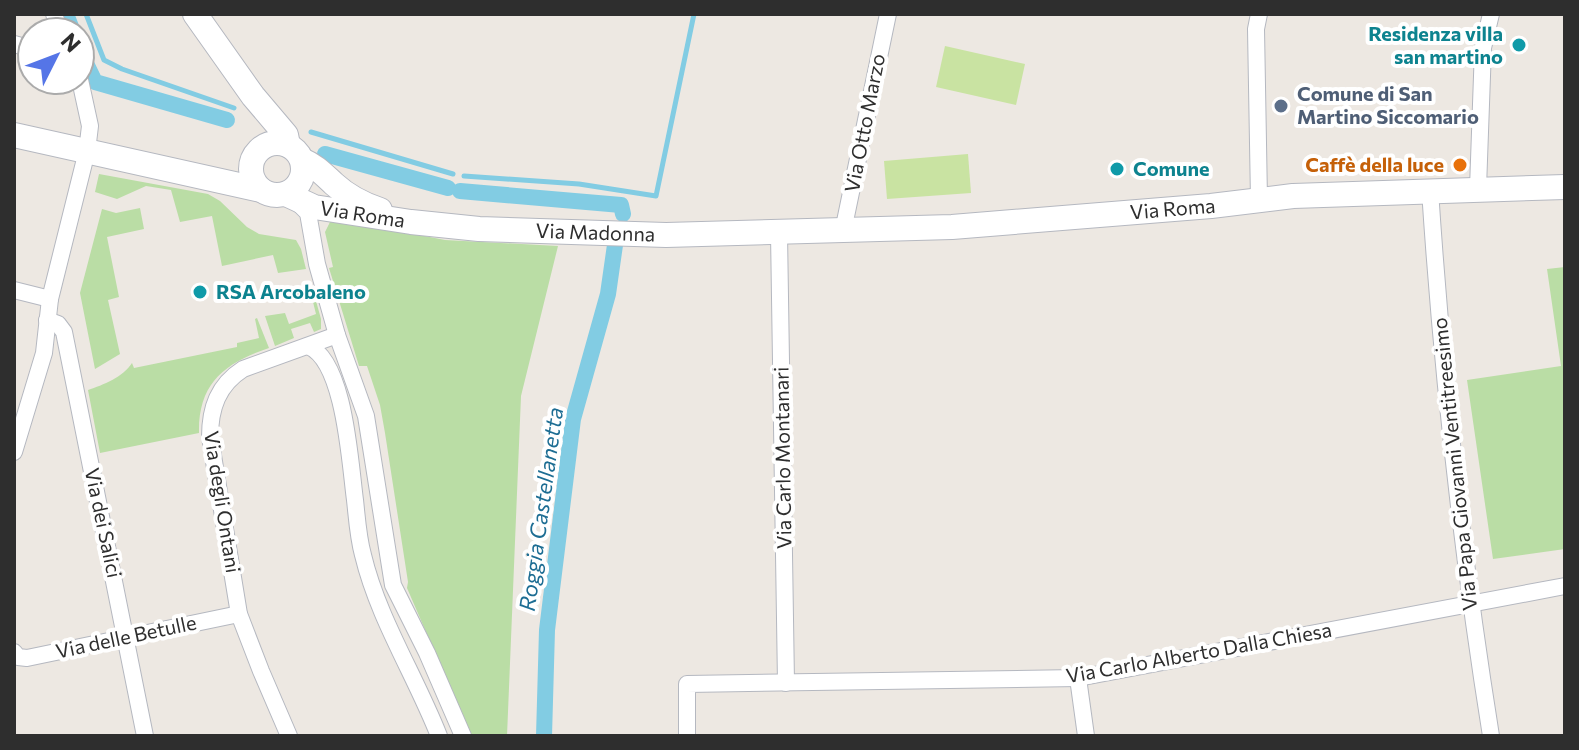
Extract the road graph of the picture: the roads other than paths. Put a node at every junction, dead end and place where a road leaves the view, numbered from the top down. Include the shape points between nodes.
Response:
1 (195, 14) edge
2 (888, 14) edge
3 (1259, 14) edge
4 (1491, 14) edge
5 (83, 96) edge
6 (253, 96) junction
7 (14, 135) edge
8 (87, 151) junction
9 (295, 153) junction
10 (257, 154) junction
11 (200, 175) junction
12 (1565, 187) edge
13 (1478, 188) junction
14 (261, 190) junction
15 (1430, 190) junction
16 (286, 194) junction
17 (1259, 200) junction
18 (333, 210) junction
19 (411, 222) junction
20 (843, 231) junction
21 (311, 233) junction
22 (779, 233) junction
23 (14, 290) edge
24 (50, 299) junction
25 (47, 320) junction
26 (337, 335) junction
27 (308, 346) junction
28 (346, 358) junction
29 (334, 379) junction
30 (14, 452) edge
31 (1565, 586) edge
32 (1469, 603) junction
33 (239, 614) junction
34 (126, 637) junction
35 (14, 652) edge
36 (1078, 678) junction
37 (786, 683) junction
38 (438, 734) edge
39 (145, 736) edge
40 (289, 736) edge
41 (463, 736) edge
42 (687, 736) edge
43 (1086, 736) edge
44 (1491, 736) edge

1 - 6 street
2 - 20 street, Via Otto Marzo
3 - 17 street
4 - 13 street via 1483,48
5 - 8 street via 90,126
6 - 9 street
6 - 10 street via 260,123
7 - 8 street
8 - 11 street
8 - 24 street
9 - 10 street via 279,143
9 - 16 street via 304,169 299,184
9 - 19 street, Via Roma via 359,203
10 - 11 street via 231,174
10 - 14 street via 251,171
11 - 14 street
12 - 13 street, Via Roma
13 - 15 street, Via Roma
14 - 16 street
15 - 17 street, Via Roma
15 - 32 street, Via Papa Giovanni Ventitreesimo
16 - 18 street, Via Roma
16 - 21 street via 308,213
17 - 20 street, Via Roma via 966,226
18 - 19 street, Via Roma
18 - 21 street
19 - 22 street, Via Madonna via 666,235
20 - 22 street, Via Roma
21 - 26 street
22 - 37 street, Via Carlo Montanari
23 - 24 street
24 - 25 street
25 - 30 street via 44,353
25 - 34 street, Via dei Salici via 64,332
26 - 27 street, Via degli Ontani
26 - 28 street
27 - 29 street via 320,353
27 - 33 street, Via degli Ontani via 243,369 213,404 210,437
28 - 29 street
28 - 41 street via 366,416 393,585
29 - 38 street via 362,553 374,592
31 - 32 street, Via Carlo Alberto Dalla Chiesa
32 - 36 street, Via Carlo Alberto Dalla Chiesa
32 - 44 street, Via Papa Giovanni Ventitreesimo
33 - 34 street, Via delle Betulle
33 - 40 street, Via degli Ontani
34 - 35 street, Via delle Betulle via 27,658
34 - 39 street, Via dei Salici
36 - 37 street, Via Carlo Alberto Dalla Chiesa
36 - 43 street
37 - 42 street, Via Carlo Alberto Dalla Chiesa via 687,684

